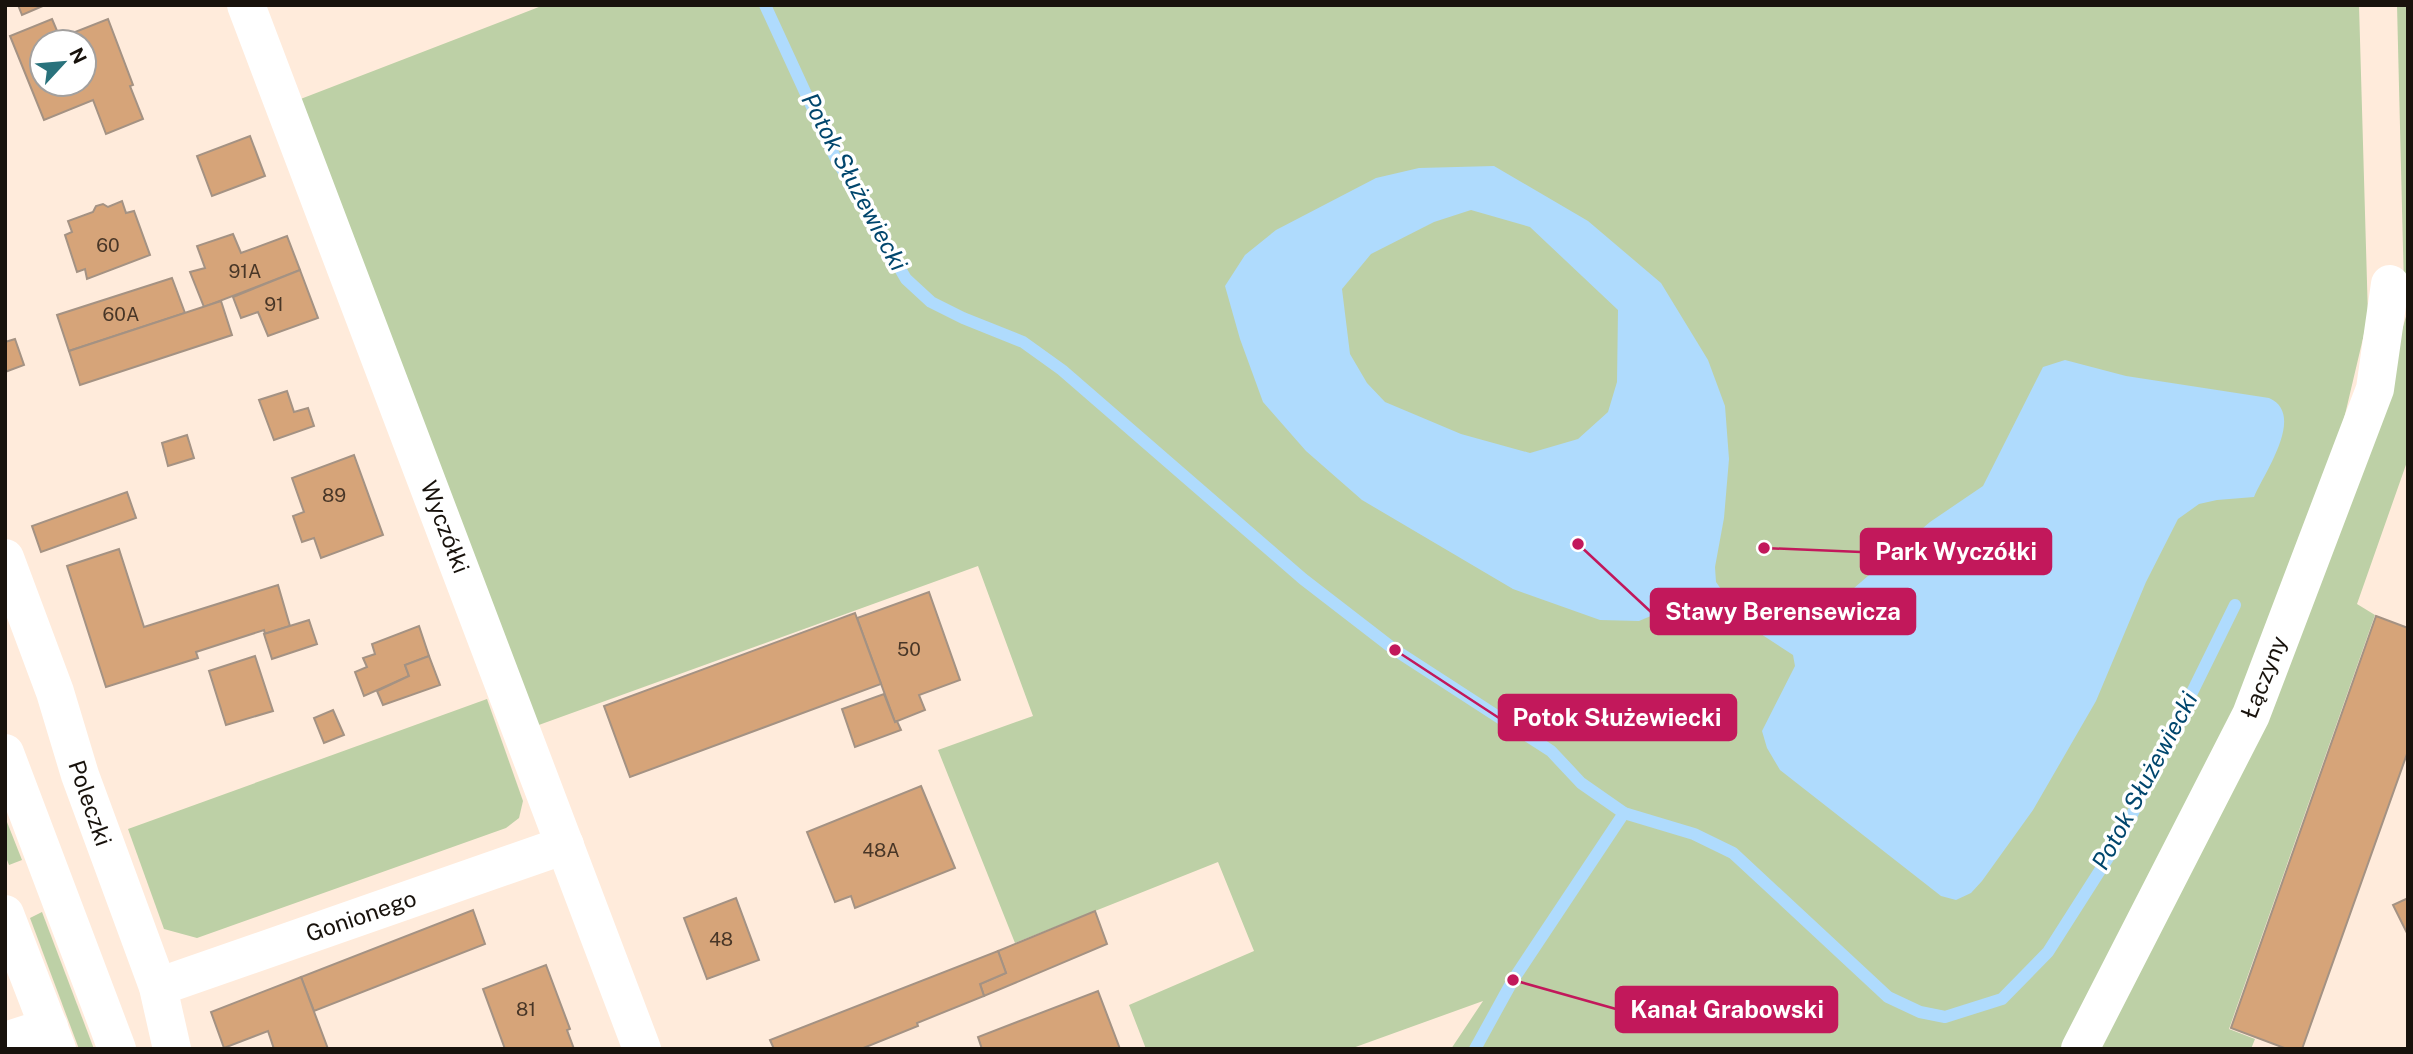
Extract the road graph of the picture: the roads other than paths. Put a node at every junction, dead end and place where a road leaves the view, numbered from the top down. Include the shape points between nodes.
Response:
1 (246, 5) edge
2 (2390, 284) dead end
3 (5, 558) edge
4 (5, 753) edge
5 (565, 845) junction
6 (5, 914) edge
7 (158, 987) junction
8 (53, 1038) edge
9 (5, 1041) edge
10 (117, 1049) edge
11 (172, 1049) edge
12 (642, 1049) edge
13 (2080, 1049) edge

1 - 5 street, Wyczółki
2 - 13 street, Łączyny via 2375,389 2251,715
3 - 7 street, Poleczki
4 - 10 street
5 - 7 street, Gonionego
5 - 12 street, Wyczółki
6 - 8 street
7 - 11 street, Poleczki
8 - 9 street

